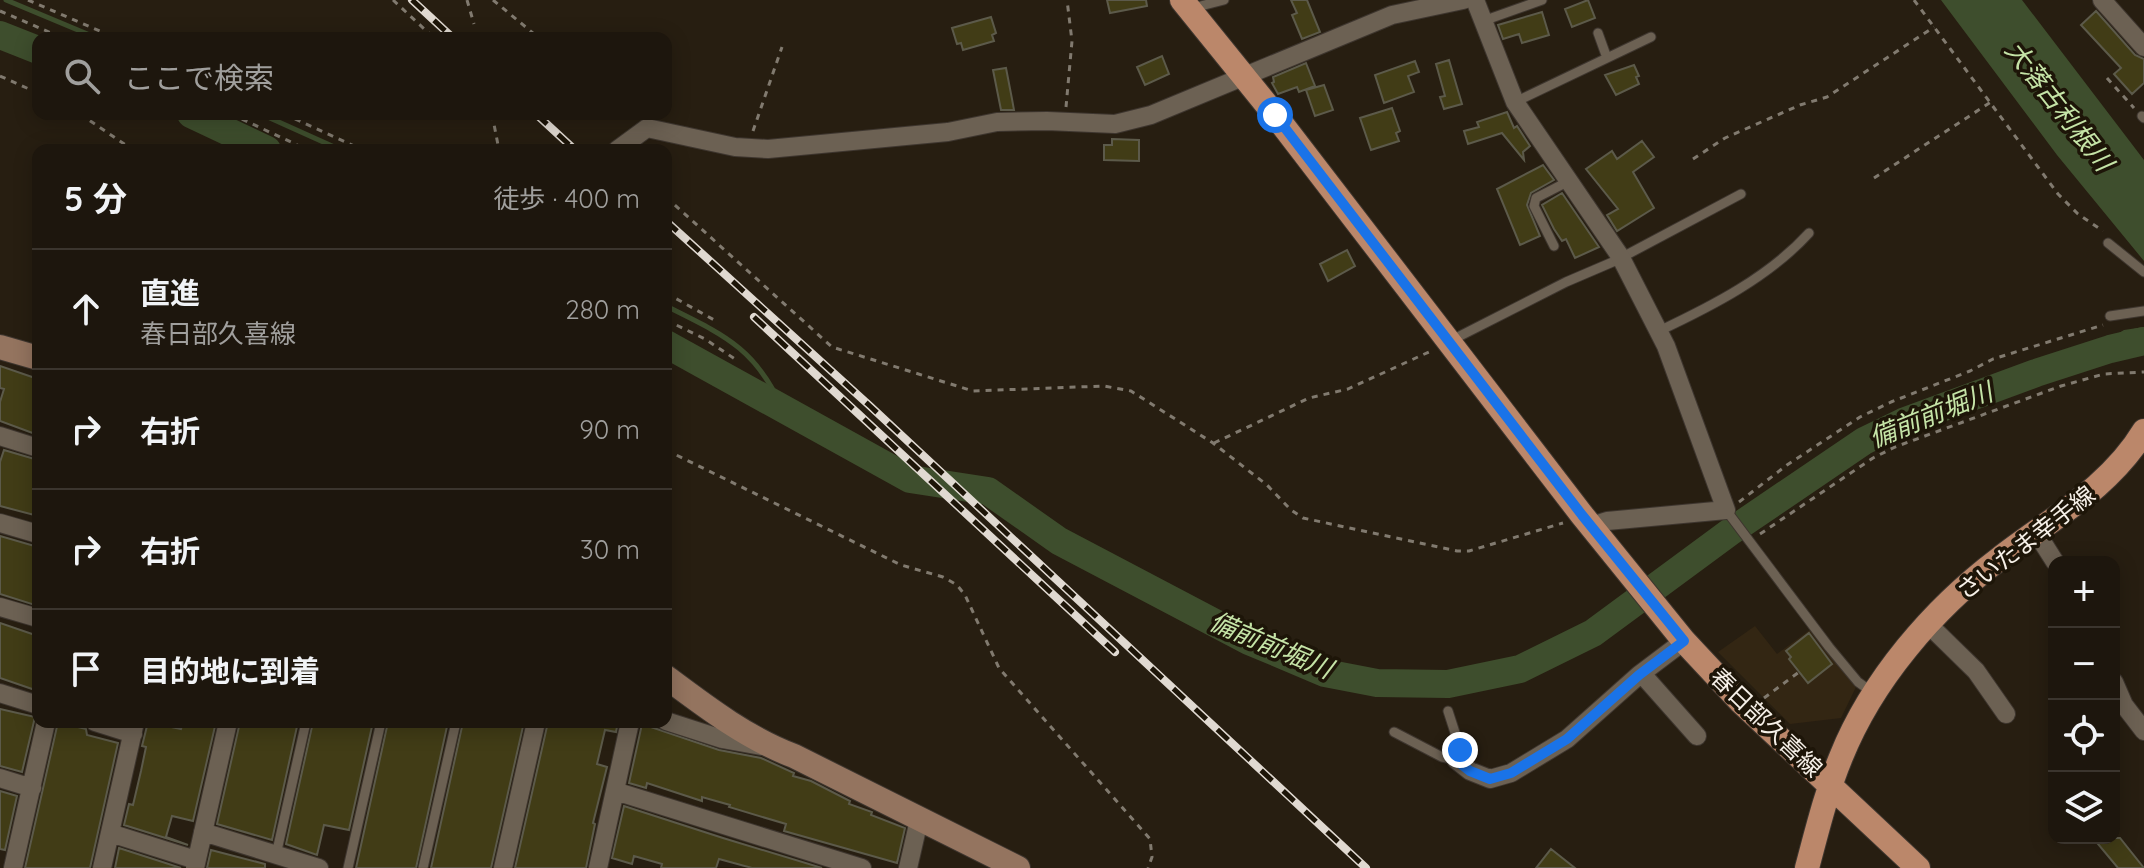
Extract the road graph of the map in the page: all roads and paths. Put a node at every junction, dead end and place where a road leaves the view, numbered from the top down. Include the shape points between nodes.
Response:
1 (28, 0) edge
2 (393, 0) edge
3 (467, 0) edge
4 (493, 0) edge
5 (1067, 0) edge
6 (1224, 0) edge
7 (1463, 0) edge
8 (1475, 0) edge
9 (1542, 0) edge
10 (1914, 0) edge
11 (2102, 0) edge
12 (1186, 5) edge
13 (1387, 8) edge
14 (0, 11) edge
15 (1483, 21) junction
16 (474, 24) dead end
17 (1934, 27) junction
18 (49, 32) edge
19 (102, 32) edge
20 (428, 32) edge
21 (532, 32) edge
22 (1598, 33) dead end
23 (1651, 37) dead end
24 (782, 47) dead end
25 (2144, 47) edge
26 (1607, 58) junction
27 (0, 76) edge
28 (1243, 76) junction
29 (2107, 78) dead end
30 (32, 90) edge
31 (1515, 102) junction
32 (1991, 102) junction
33 (2143, 117) edge
34 (89, 120) edge
35 (244, 120) edge
36 (297, 120) edge
37 (493, 120) edge
38 (1065, 122) junction
39 (124, 144) edge
40 (295, 144) edge
41 (350, 144) edge
42 (498, 144) edge
43 (625, 144) edge
44 (746, 148) junction
45 (1693, 159) dead end
46 (1874, 178) dead end
47 (1569, 181) junction
48 (1741, 194) dead end
49 (672, 202) edge
50 (1809, 233) dead end
51 (2108, 243) joint
52 (1554, 246) dead end
53 (1620, 256) junction
54 (2144, 272) edge
55 (672, 296) edge
56 (2144, 311) edge
57 (2110, 316) joint
58 (716, 321) dead end
59 (672, 323) edge
60 (1658, 332) junction
61 (1448, 342) junction
62 (0, 347) edge
63 (32, 356) edge
64 (738, 361) dead end
65 (2144, 372) edge
66 (2144, 431) edge
67 (0, 436) edge
68 (1213, 443) junction
69 (32, 446) edge
70 (672, 453) edge
71 (1728, 513) junction
72 (1586, 521) junction
73 (0, 523) edge
74 (32, 532) edge
75 (2036, 532) junction
76 (1750, 539) junction
77 (2051, 556) edge
78 (0, 607) edge
79 (32, 616) edge
80 (1929, 625) junction
81 (1684, 641) junction
82 (1799, 672) dead end
83 (1642, 674) junction
84 (672, 682) edge
85 (0, 693) edge
86 (1875, 694) junction
87 (2120, 696) edge
88 (1761, 700) dead end
89 (32, 703) edge
90 (1448, 711) dead end
91 (2006, 714) dead end
92 (672, 723) edge
93 (45, 728) edge
94 (134, 728) edge
95 (227, 728) edge
96 (305, 728) edge
97 (380, 728) edge
98 (455, 728) edge
99 (535, 728) edge
100 (629, 728) edge
101 (2144, 731) edge
102 (1394, 732) dead end
103 (1697, 736) dead end
104 (771, 748) junction
105 (1456, 760) junction
106 (0, 778) edge
107 (1830, 785) junction
108 (32, 788) junction
109 (615, 791) junction
110 (919, 820) junction
111 (203, 832) junction
112 (110, 833) junction
113 (276, 855) junction
114 (9, 864) edge
115 (196, 864) edge
116 (102, 868) edge
117 (319, 868) edge
118 (348, 868) edge
119 (423, 868) edge
120 (503, 868) edge
121 (598, 868) edge
122 (862, 868) edge
123 (908, 868) edge
124 (1018, 868) edge
125 (1148, 868) edge
126 (1807, 868) edge
127 (1918, 868) edge

1 - 19 path
2 - 20 path
3 - 16 path
4 - 21 path
5 - 38 path via 1072,41
6 - 12 lane
7 - 13 street
8 - 15 street
9 - 15 lane
10 - 17 path
11 - 25 street
12 - 28 main road, 春日部久喜線
13 - 28 street
14 - 18 path
15 - 31 street
17 - 32 path
17 - 45 path via 1827,97 1725,138
22 - 26 lane
23 - 26 lane
24 - 44 path
26 - 31 lane
27 - 30 path
28 - 38 street via 1133,121
28 - 61 main road, 春日部久喜線
29 - 33 path
31 - 47 street
32 - 46 path
32 - 51 path via 2058,194 2105,232
34 - 39 path
35 - 40 path
36 - 41 path
37 - 42 path
38 - 44 street via 997,122 948,132
43 - 44 street via 647,128
47 - 52 lane via 1536,198 1534,206
47 - 53 street
48 - 53 lane
49 - 68 path via 832,347 973,391 1104,386 1131,391
50 - 60 lane via 1745,285
51 - 54 lane
53 - 60 street
53 - 61 lane
55 - 58 path
56 - 57 lane
57 - 71 path via 2103,325 1993,359 1860,417 1787,465
59 - 64 path
60 - 71 street
61 - 68 path
61 - 72 main road, 春日部久喜線
62 - 63 street
65 - 76 path via 2084,378 1895,447
66 - 75 main road, さいたま幸手線 via 2095,490
67 - 69 street
68 - 72 path via 1303,518 1457,551 1542,527
70 - 125 path via 901,565 957,585 999,668 1150,839
71 - 72 street
71 - 76 lane
72 - 81 main road, 春日部久喜線
73 - 74 street
75 - 77 street
75 - 80 main road, さいたま幸手線 via 1958,593
76 - 86 lane via 1829,647
78 - 79 street
80 - 86 main road, さいたま幸手線
80 - 91 street via 1976,671
81 - 83 street
81 - 107 main road, 春日部久喜線
82 - 88 path
83 - 103 street
83 - 105 street via 1567,739 1511,773 1490,779
84 - 104 street
85 - 89 street
86 - 107 main road, さいたま幸手線
87 - 101 street
90 - 105 lane via 1459,745
92 - 104 street
93 - 108 street
94 - 112 street
95 - 111 street
96 - 113 lane
97 - 118 lane
98 - 119 lane
99 - 120 street
100 - 109 street
102 - 105 lane
104 - 110 street
106 - 108 street
107 - 126 main road, さいたま幸手線
107 - 127 main road, 春日部久喜線
108 - 114 street
109 - 121 street
109 - 122 street
110 - 123 street
110 - 124 street
111 - 113 street
111 - 115 street
112 - 115 street
112 - 116 street
113 - 117 street

